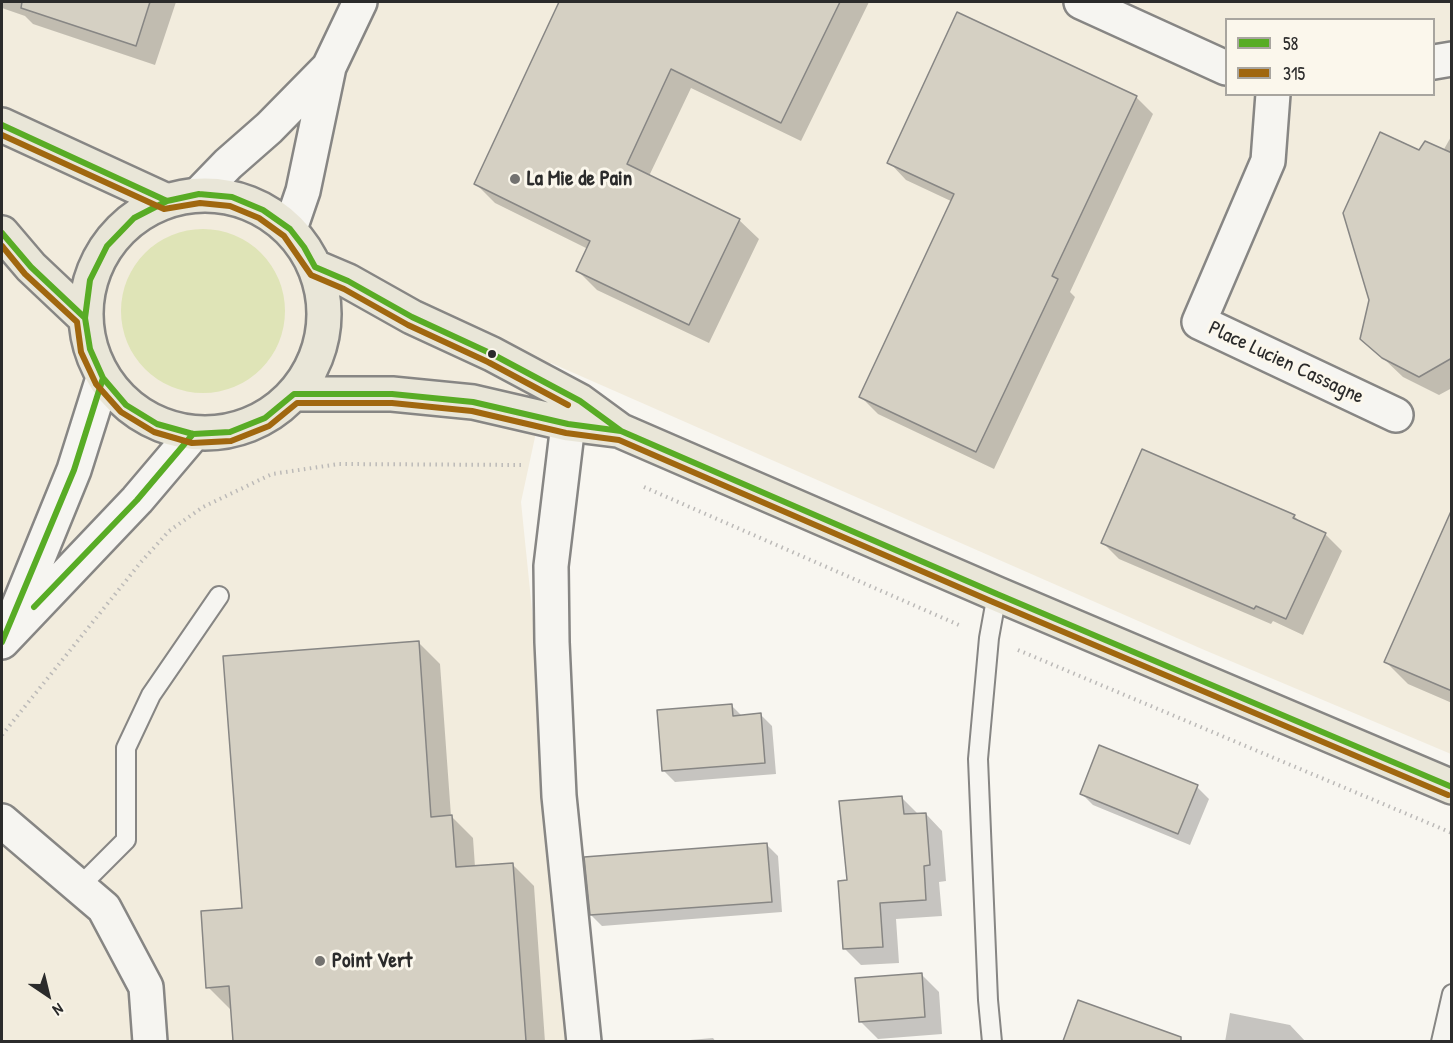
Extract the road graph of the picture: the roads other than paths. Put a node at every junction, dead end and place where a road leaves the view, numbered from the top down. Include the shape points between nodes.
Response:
1 (360, 2) edge
2 (1081, 2) edge
3 (1452, 59) edge
4 (1435, 62) edge
5 (329, 67) junction
6 (1225, 67) edge
7 (1273, 96) edge
8 (2, 124) edge
9 (199, 194) junction
10 (167, 201) junction
11 (290, 229) junction
12 (2, 233) edge
13 (315, 267) junction
14 (85, 318) junction
15 (103, 378) junction
16 (294, 394) junction
17 (1396, 415) dead end
18 (568, 424) junction
19 (621, 430) junction
20 (193, 434) junction
21 (997, 594) junction
22 (219, 596) dead end
23 (4, 639) edge
24 (1452, 787) edge
25 (2, 821) edge
26 (80, 887) junction
27 (1452, 994) edge
28 (150, 1041) edge
29 (584, 1041) edge
30 (993, 1041) edge
31 (1441, 1041) edge

1 - 5 street
2 - 6 street
3 - 4 street
5 - 9 street
5 - 11 street via 303,191
7 - 17 street, Place Lucien Cassagne via 1268,161 1199,322
8 - 10 main road
9 - 10 main road
9 - 11 main road via 232,197 263,210
10 - 14 main road via 134,218 107,246 90,280
11 - 13 main road
12 - 14 main road via 31,267
13 - 16 main road via 323,293 321,347
13 - 19 main road via 492,354 580,401
14 - 15 main road via 90,349
15 - 20 main road via 126,405 157,424
15 - 23 street via 74,470
16 - 18 main road via 392,394 473,402
16 - 20 main road via 265,418 230,432
18 - 19 main road
18 - 29 street via 550,566 559,796
19 - 21 main road
20 - 23 street via 137,500
21 - 24 main road
21 - 30 lane via 978,759
22 - 26 lane via 151,695 126,748 126,840
25 - 26 street
26 - 28 street via 104,908 146,987
27 - 31 lane

